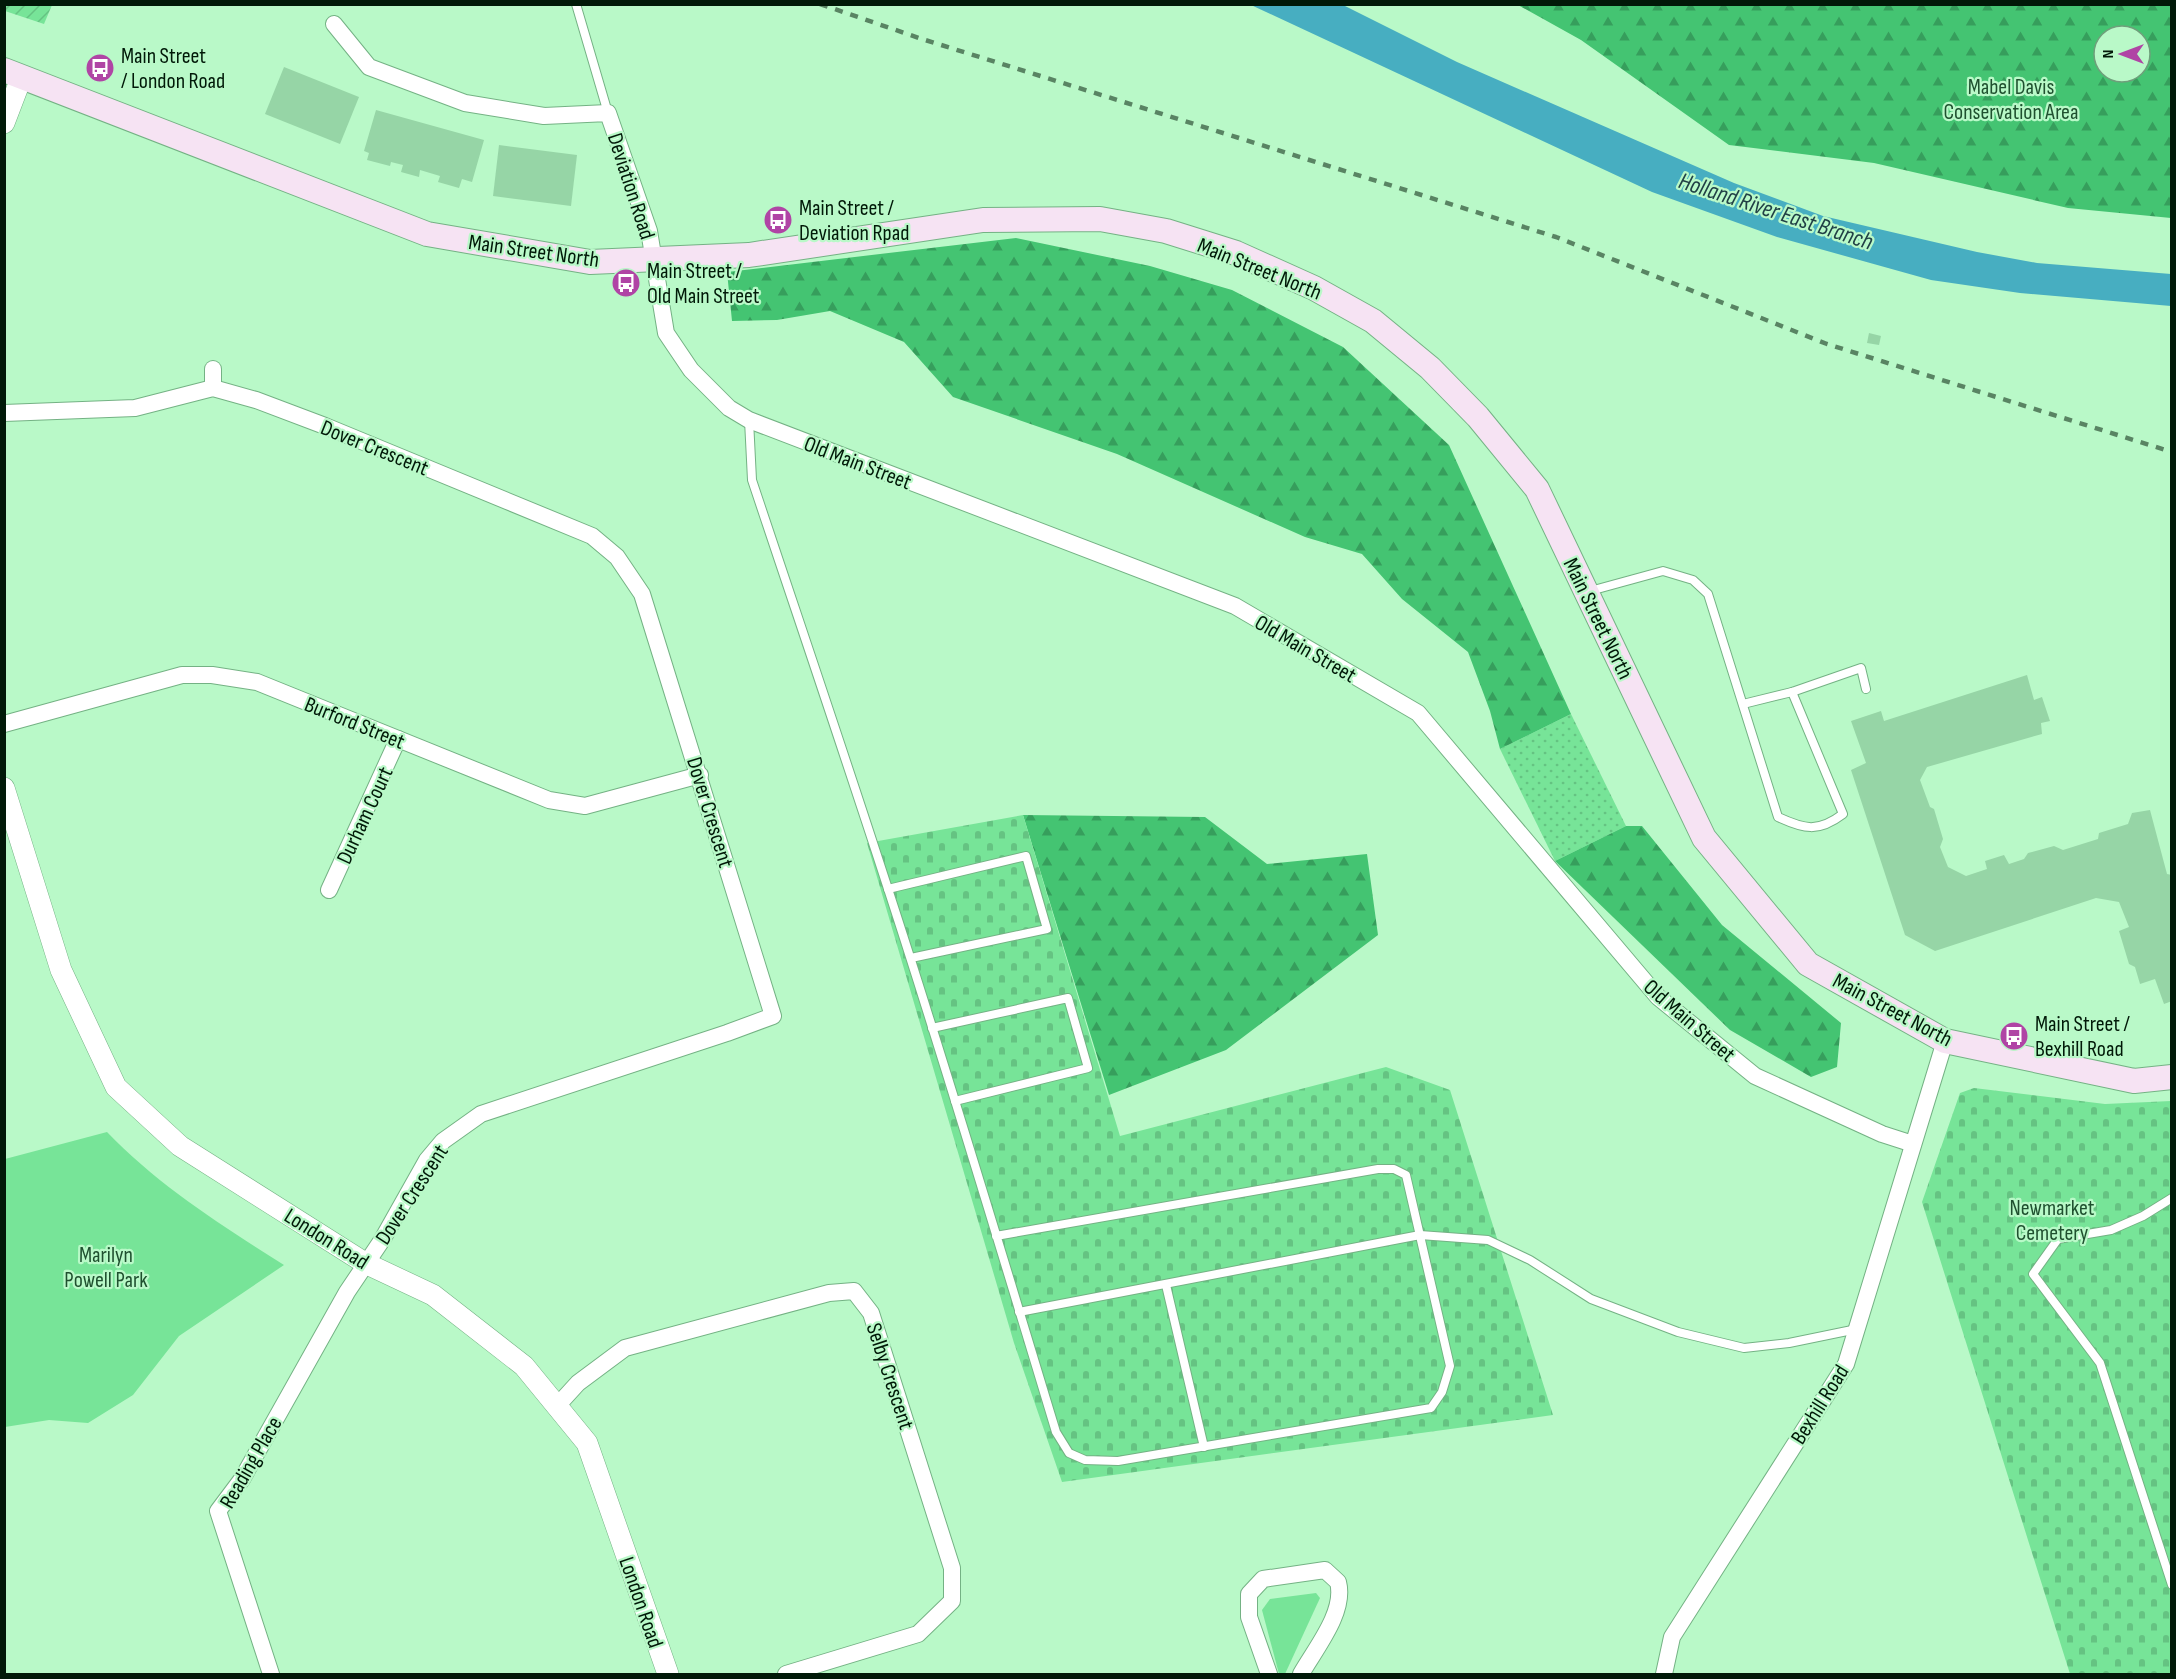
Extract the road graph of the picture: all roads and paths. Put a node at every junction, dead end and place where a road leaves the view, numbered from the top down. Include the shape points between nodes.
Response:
1 (576, 4) edge
2 (334, 24) dead end
3 (13, 73) edge
4 (608, 114) junction
5 (4, 123) edge
6 (654, 259) junction
7 (213, 369) dead end
8 (213, 388) junction
9 (4, 413) edge
10 (749, 420) junction
11 (1586, 592) junction
12 (1866, 689) dead end
13 (1792, 692) junction
14 (1743, 704) junction
15 (4, 724) edge
16 (398, 740) junction
17 (700, 775) junction
18 (4, 788) edge
19 (888, 889) junction
20 (329, 890) dead end
21 (911, 958) junction
22 (932, 1028) junction
23 (1945, 1041) junction
24 (2172, 1077) edge
25 (955, 1101) junction
26 (1913, 1144) junction
27 (2172, 1198) edge
28 (1420, 1235) junction
29 (996, 1236) junction
30 (365, 1263) junction
31 (1166, 1285) junction
32 (1019, 1312) junction
33 (1857, 1329) junction
34 (557, 1406) junction
35 (1204, 1446) junction
36 (2172, 1586) edge
37 (271, 1674) edge
38 (668, 1674) edge
39 (786, 1674) edge
40 (1269, 1674) edge
41 (1301, 1674) edge
42 (1664, 1674) edge

1 - 4 lane
2 - 4 street via 369,67 465,103 544,116
3 - 5 street
3 - 6 main road, Main Street North via 427,234 590,262
4 - 6 street, Deviation Road via 649,231
6 - 10 street, Old Main Street via 666,333 691,370 729,408
6 - 11 main road, Main Street North via 749,255 995,220 1100,219 1166,231 1236,253 1314,288 1373,321 1430,368 1478,417 1537,489
7 - 8 street
8 - 9 street, Dover Crescent via 135,408
8 - 17 street, Dover Crescent via 325,426 592,536 617,557 642,594
10 - 19 lane via 752,480
10 - 26 street, Old Main Street via 1234,606 1418,713 1658,997 1755,1076 1882,1134
11 - 14 lane via 1663,571 1693,580 1708,594
11 - 23 main road, Main Street North via 1704,838 1808,964
12 - 13 lane via 1861,668
13 - 14 lane
13 - 14 lane via 1843,814 1831,824 1805,829 1778,817
15 - 16 street, Burford Street via 182,675 212,675 257,682
16 - 17 street, Burford Street via 549,800 585,806
16 - 20 street, Durham Court
17 - 30 street, Dover Crescent via 773,1016 501,1106 461,1125 427,1160
18 - 30 street, London Road via 61,970 116,1087 180,1146
19 - 21 lane
19 - 21 lane via 1026,856 1047,929
21 - 22 lane
22 - 25 lane
22 - 25 lane via 1068,998 1088,1068
23 - 24 main road, Main Street North via 2134,1081
23 - 26 street, Bexhill Road
25 - 29 lane
26 - 33 street, Bexhill Road
27 - 36 lane via 2111,1230 2058,1239 2033,1274 2100,1363
28 - 29 lane via 1406,1174 1378,1169
28 - 31 lane
28 - 33 lane via 1488,1240 1530,1260 1591,1299 1678,1332 1744,1348
28 - 35 lane via 1450,1366 1442,1392 1431,1408
29 - 32 lane
30 - 34 street, London Road via 433,1295 524,1366
30 - 37 street, Reading Place via 242,1479 218,1511
31 - 32 lane
31 - 35 lane
32 - 35 lane via 1056,1432 1069,1453 1085,1460 1118,1461
33 - 42 street, Bexhill Road via 1846,1364 1672,1637
34 - 38 street, London Road via 587,1443
34 - 39 street, Selby Crescent via 578,1383 625,1348 829,1293 854,1291 871,1313 952,1568 952,1601 918,1634
40 - 41 street via 1249,1617 1249,1594 1263,1579 1325,1570 1338,1582 1339,1599

